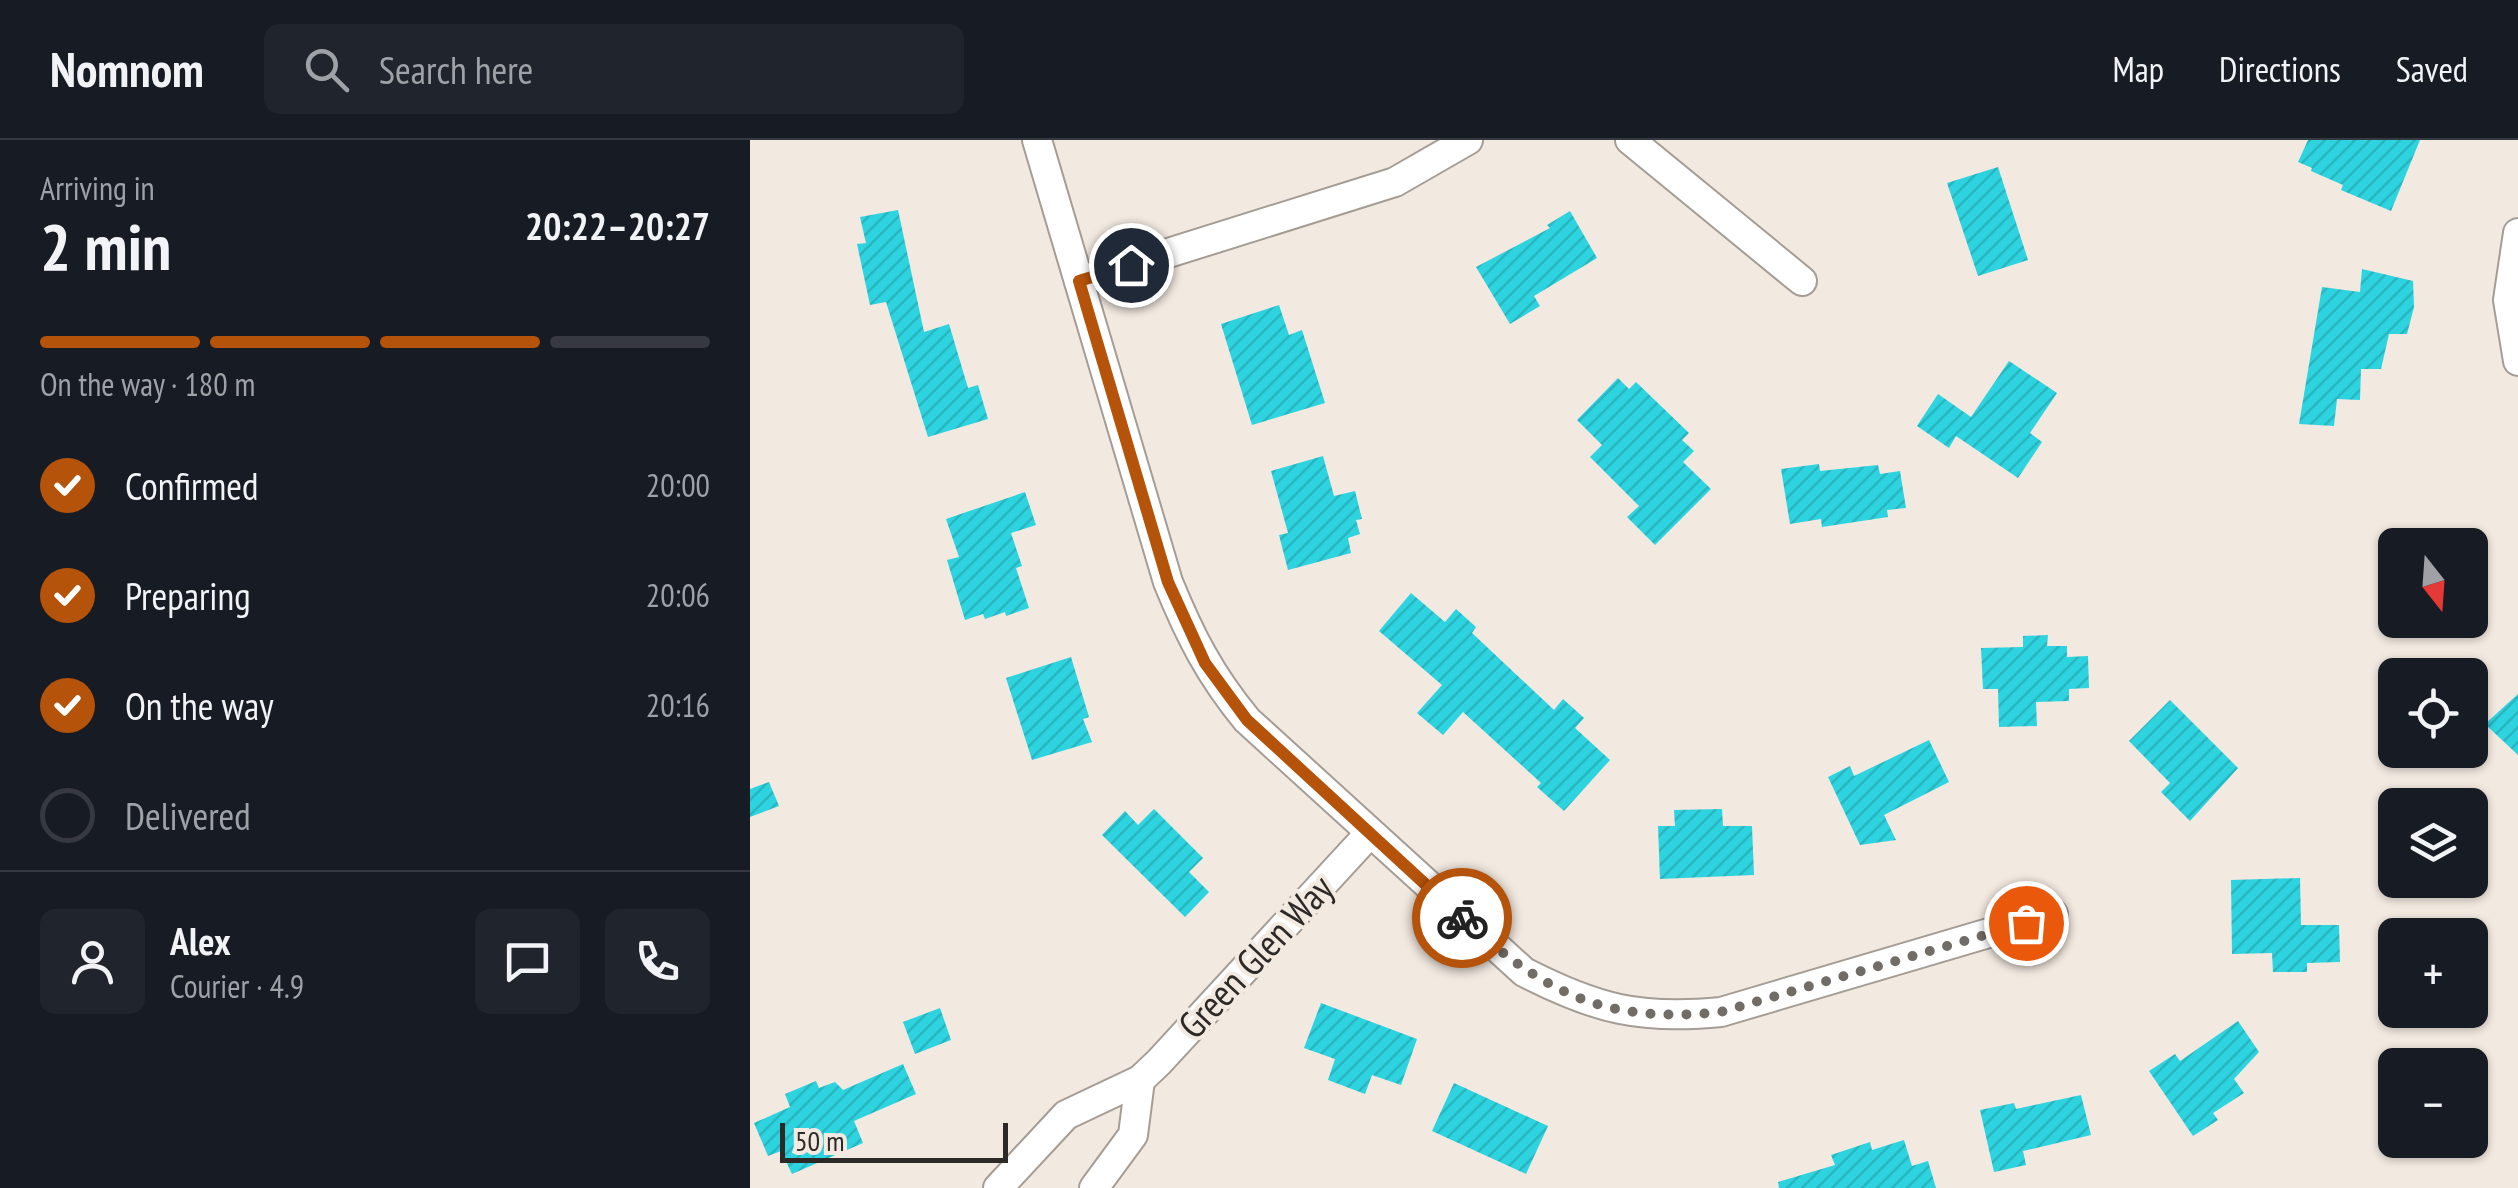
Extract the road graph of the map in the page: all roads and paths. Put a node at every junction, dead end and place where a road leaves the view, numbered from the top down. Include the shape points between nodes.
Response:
1 (1036, 140) edge
2 (1468, 140) edge
3 (1630, 140) edge
4 (2518, 233) edge
5 (1079, 281) junction
6 (1802, 281) dead end
7 (2518, 361) edge
8 (1370, 834) junction
9 (2053, 914) dead end
10 (1140, 1080) junction
11 (998, 1188) edge
12 (1094, 1188) edge

1 - 5 street
2 - 5 street via 1396,182
3 - 6 street
4 - 7 street via 2508,300
5 - 8 street via 1168,582 1194,645 1247,720
8 - 9 street via 1524,972 1572,997 1632,1014 1721,1012
8 - 10 street, Green Glen Way
10 - 11 street, Green Glen Way via 1066,1114
10 - 12 street via 1133,1135

